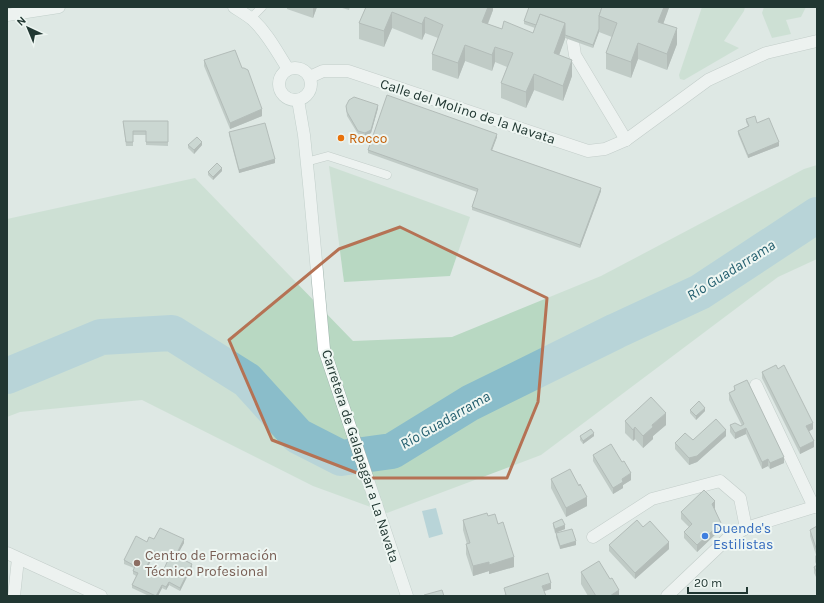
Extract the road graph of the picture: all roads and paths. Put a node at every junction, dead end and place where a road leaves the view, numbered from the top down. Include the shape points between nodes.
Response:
1 (59, 7) edge
2 (234, 7) edge
3 (262, 7) edge
4 (7, 15) edge
5 (251, 18) junction
6 (817, 40) edge
7 (573, 42) edge
8 (288, 70) junction
9 (310, 77) junction
10 (298, 100) junction
11 (626, 140) junction
12 (306, 162) junction
13 (387, 175) dead end
14 (756, 385) dead end
15 (816, 506) edge
16 (746, 528) junction
17 (593, 537) dead end
18 (7, 553) edge
19 (18, 559) junction
20 (14, 596) edge
21 (101, 596) edge
22 (407, 596) edge
23 (667, 596) edge

1 - 4 street
2 - 5 street
3 - 5 lane
5 - 8 street via 271,40
6 - 11 street, Calle del Molino de la Navata via 766,53 708,80
7 - 11 street via 575,55
8 - 9 street via 303,70
8 - 10 street via 280,77 279,87 284,96
9 - 10 street via 310,91
9 - 11 street, Calle del Molino de la Navata via 323,71 348,71 588,151 605,149
10 - 12 street, Carretera de Galapagar a La Navata
12 - 13 lane via 328,156
12 - 22 street, Carretera de Galapagar a La Navata via 324,349
14 - 15 street
15 - 16 street
16 - 17 street via 740,498 720,481 652,499
16 - 23 street via 727,539
18 - 19 street
19 - 20 street
19 - 21 street

